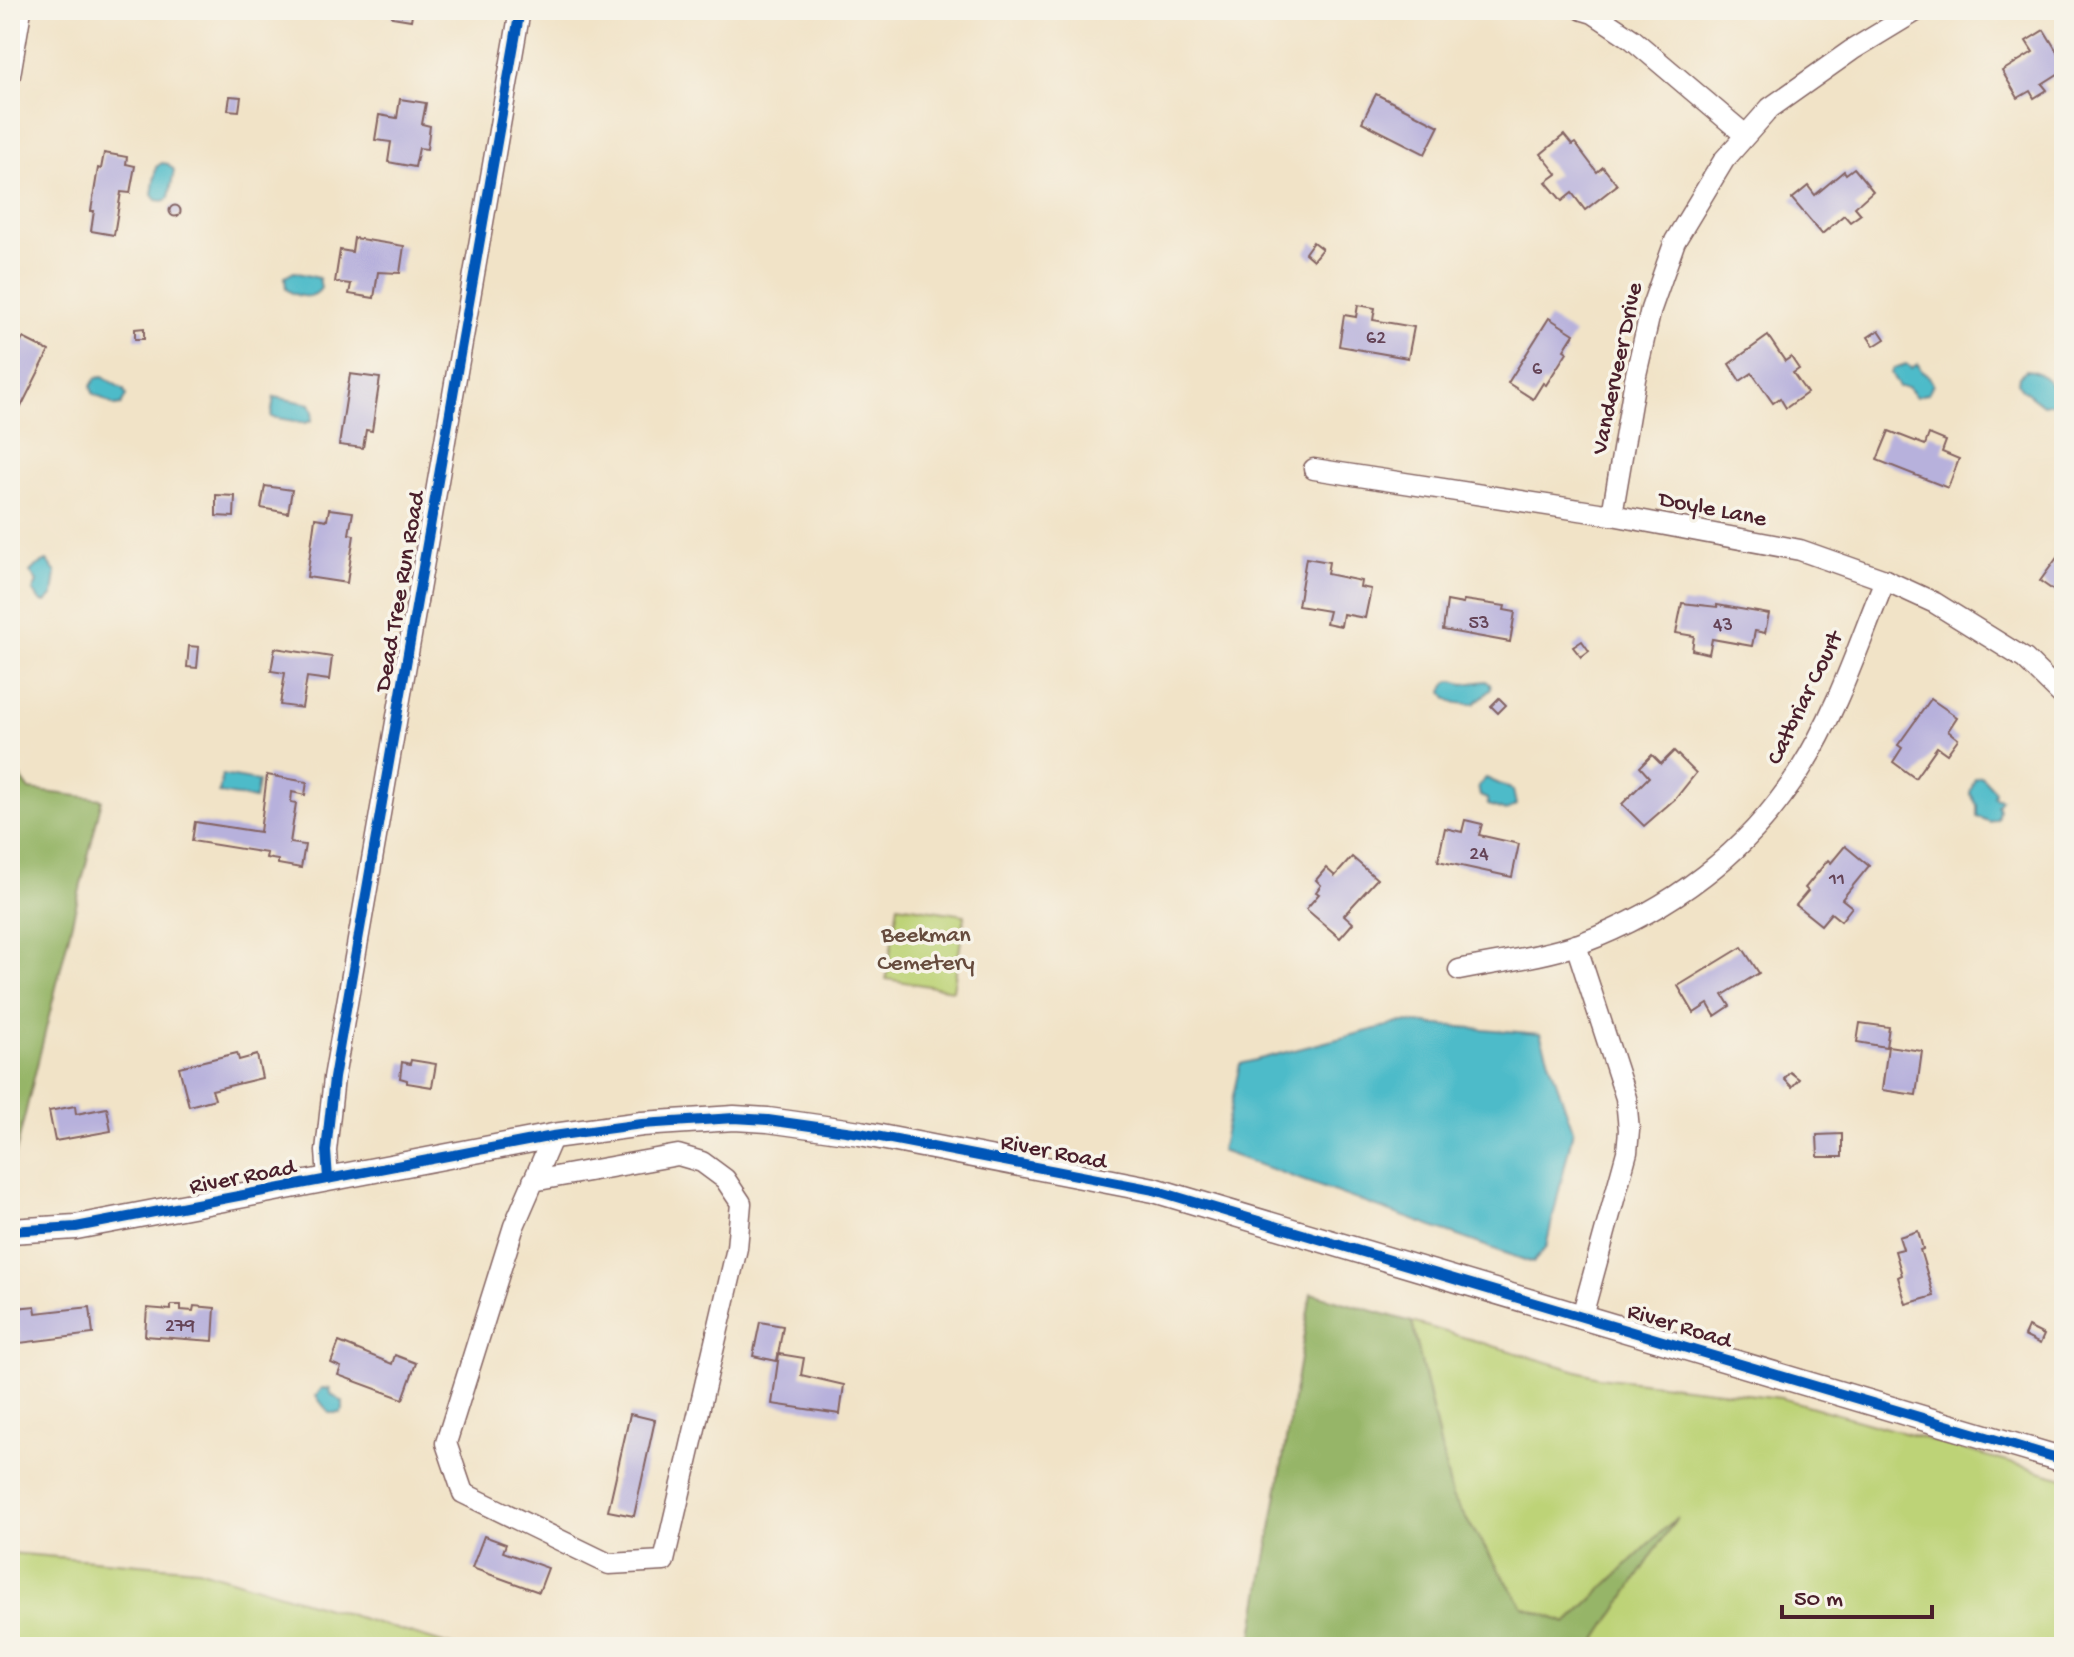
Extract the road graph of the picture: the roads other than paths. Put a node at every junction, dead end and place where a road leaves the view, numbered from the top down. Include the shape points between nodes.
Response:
1 (21, 10) edge
2 (520, 10) edge
3 (1583, 10) edge
4 (1918, 10) edge
5 (10, 75) edge
6 (1744, 134) junction
7 (1314, 469) dead end
8 (1612, 515) junction
9 (1885, 580) junction
10 (2064, 697) edge
11 (1576, 945) junction
12 (1459, 970) dead end
13 (553, 1136) junction
14 (328, 1179) junction
15 (533, 1181) junction
16 (10, 1231) edge
17 (1582, 1316) junction
18 (2064, 1460) edge

1 - 5 street
2 - 14 street, Dead Tree Run Road via 334,1078
3 - 6 street via 1632,39
4 - 6 street, Vanderveer Drive via 1805,83
6 - 8 street, Vanderveer Drive via 1675,241 1651,309
7 - 8 street, Doyle Lane
8 - 9 street, Doyle Lane via 1800,550
9 - 10 street, Doyle Lane via 1935,603 2025,659
9 - 11 street, Catbriar Court via 1800,770 1750,836 1684,892 1639,919
11 - 12 street, Catbriar Court
11 - 17 street via 1626,1098 1629,1130
13 - 14 main road, River Road
13 - 15 street
13 - 17 main road, River Road via 734,1118 860,1133 1154,1190
14 - 16 main road, River Road via 76,1227
15 - 15 street via 446,1443 463,1493 609,1564 664,1561 737,1248 741,1203 725,1179 702,1162 678,1155
17 - 18 main road, River Road

